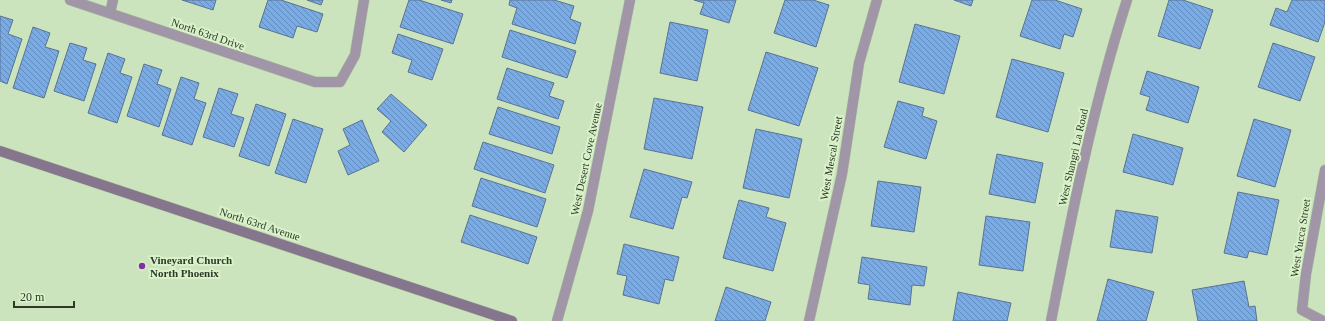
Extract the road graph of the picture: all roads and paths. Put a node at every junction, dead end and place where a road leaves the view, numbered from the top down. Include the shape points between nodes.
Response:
1 (70, 0) edge
2 (113, 0) edge
3 (364, 0) edge
4 (630, 0) edge
5 (877, 0) edge
6 (1127, 0) edge
7 (110, 14) junction
8 (0, 151) edge
9 (1325, 170) edge
10 (512, 321) edge
11 (557, 321) edge
12 (809, 321) edge
13 (1051, 321) edge
14 (1323, 321) edge

1 - 7 street, North 63rd Drive
2 - 7 street
3 - 7 street, North 63rd Drive via 355,55 340,82 315,82
4 - 11 street, West Desert Cove Avenue via 588,212
5 - 12 street, West Mescal Street via 859,63 842,174
6 - 13 street, West Shangri La Road via 1105,74
8 - 10 street, North 63rd Avenue
9 - 14 street, West Yucca Street via 1308,259 1302,310

